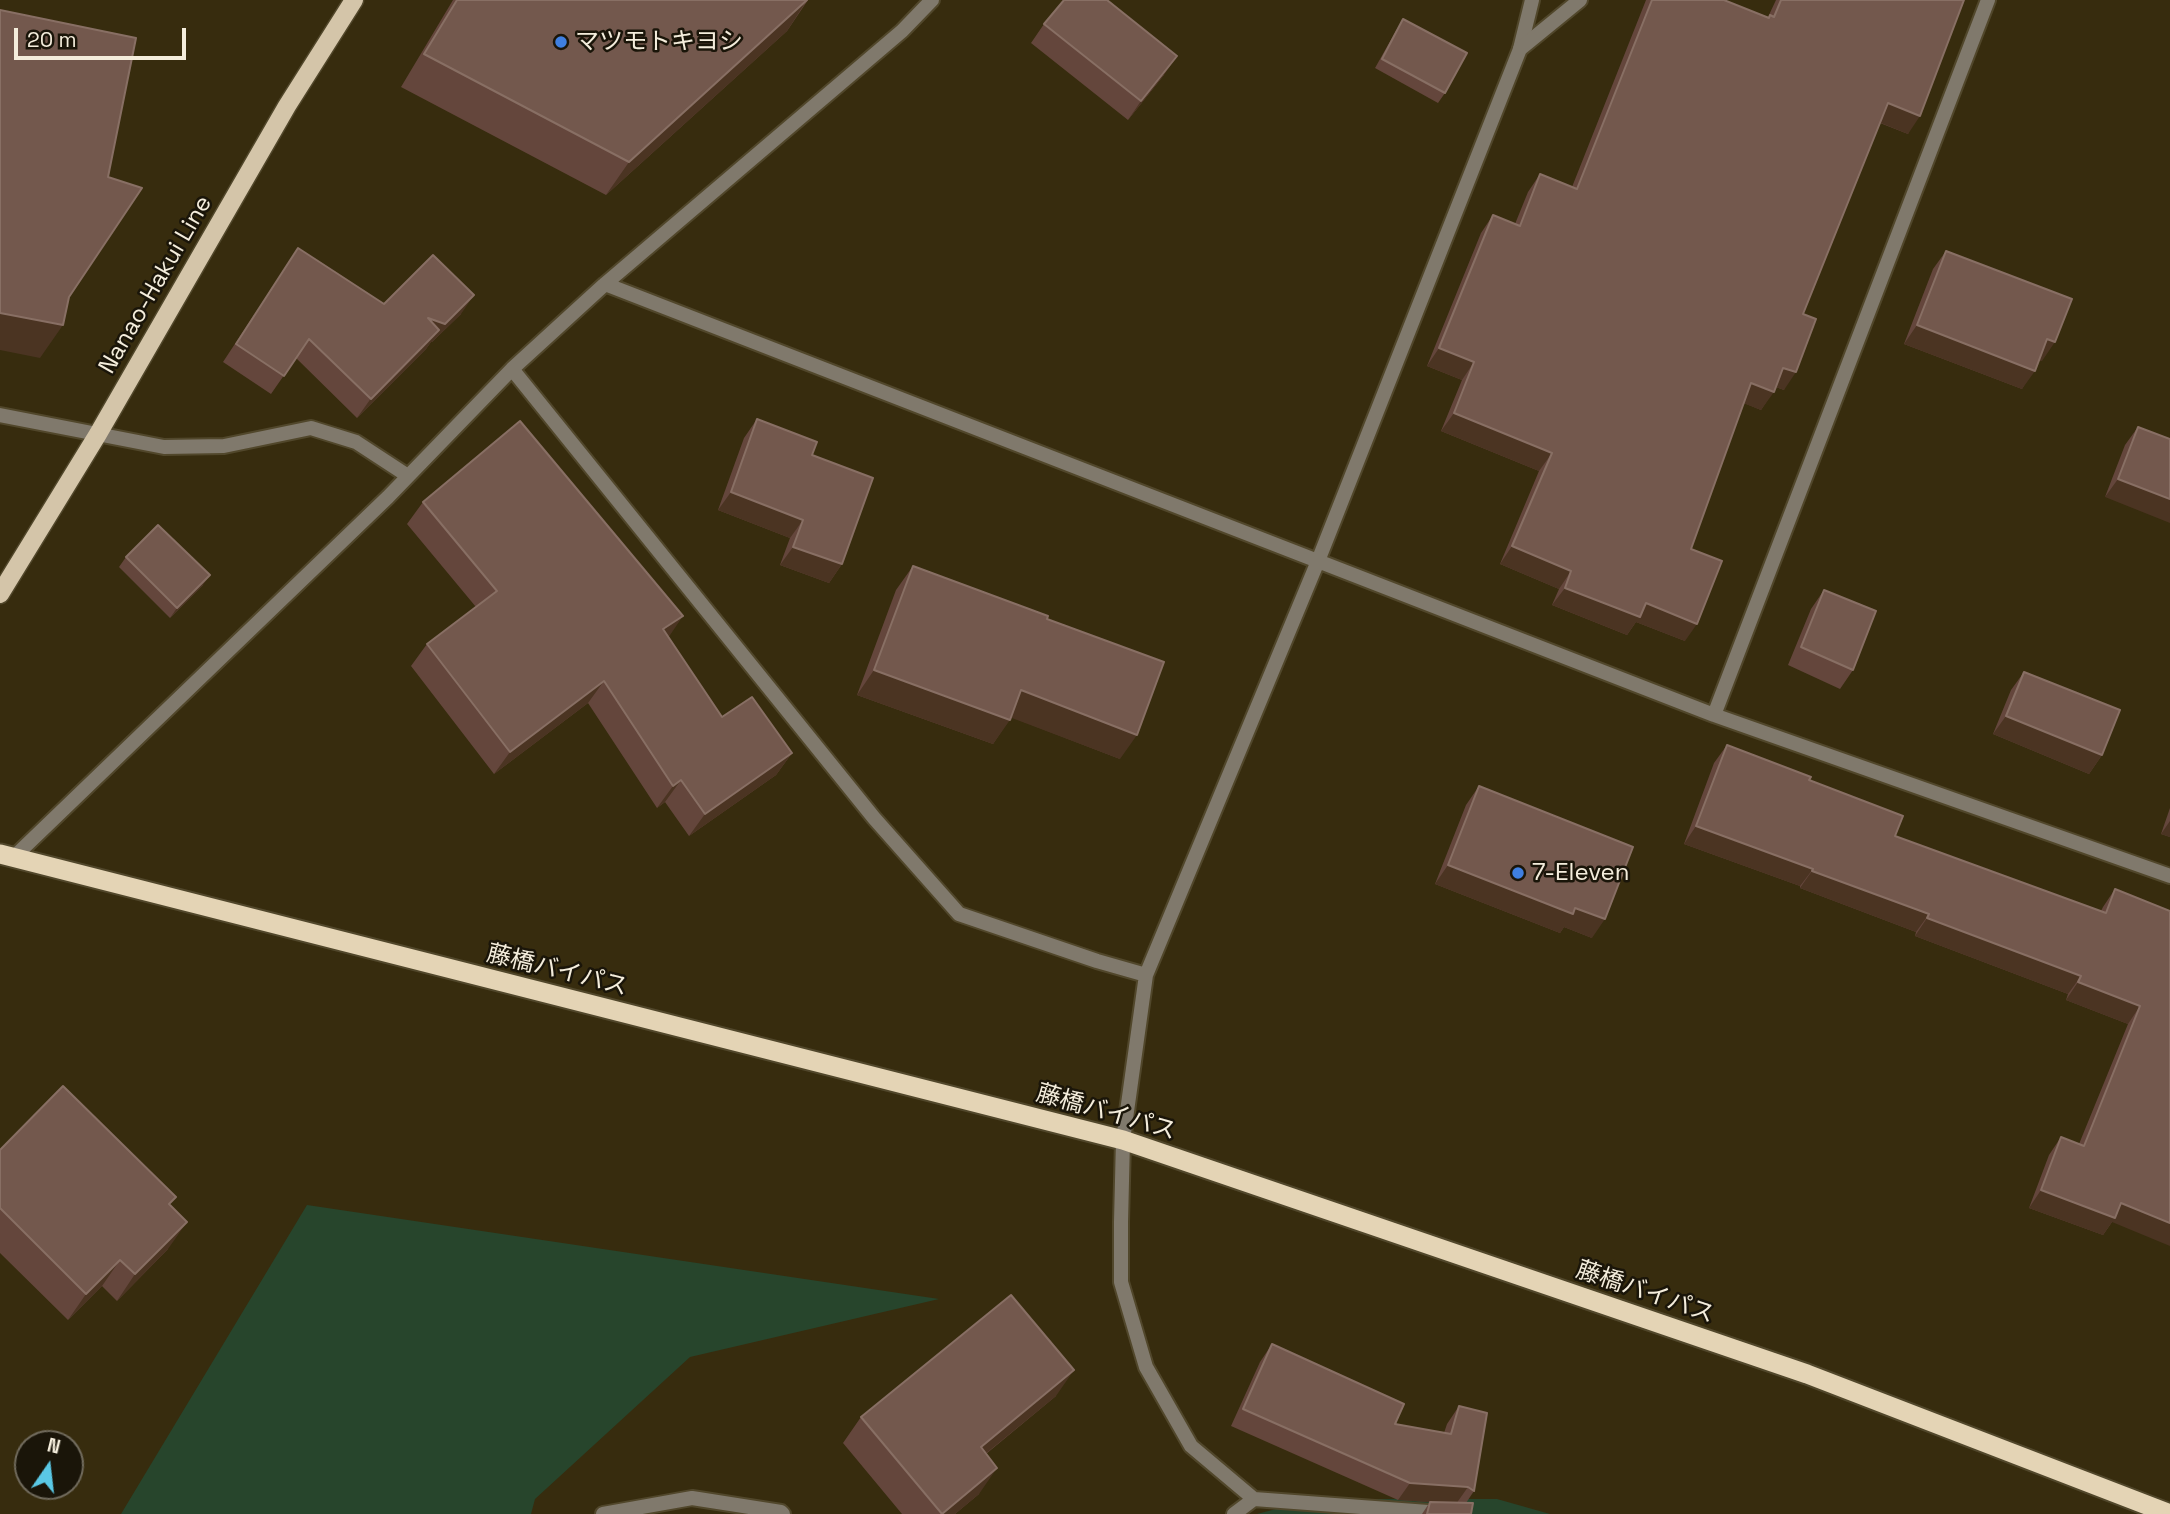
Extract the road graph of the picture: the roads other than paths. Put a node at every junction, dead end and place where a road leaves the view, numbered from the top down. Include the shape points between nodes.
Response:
1 (354, 0) edge
2 (932, 0) edge
3 (1532, 0) edge
4 (1580, 0) edge
5 (1988, 0) edge
6 (1520, 49) junction
7 (605, 284) junction
8 (512, 369) junction
9 (0, 415) edge
10 (98, 434) junction
11 (408, 476) junction
12 (1318, 561) junction
13 (0, 594) edge
14 (1714, 715) junction
15 (7, 856) edge
16 (2170, 876) edge
17 (1146, 975) junction
18 (1123, 1140) junction
19 (1254, 1499) junction
20 (603, 1514) edge
21 (783, 1514) edge
22 (1234, 1514) edge
23 (1455, 1514) edge
24 (2170, 1514) edge

1 - 10 main road, Nanao-Hakui Line via 287,106
2 - 7 street via 902,31
3 - 6 street
4 - 6 street
5 - 14 street
6 - 12 street
7 - 8 street
7 - 12 street
8 - 11 street
8 - 17 street via 874,818 959,914
9 - 10 street
10 - 11 street via 164,447 224,446 311,428 356,442
10 - 13 main road, Nanao-Hakui Line
11 - 15 street via 193,686
12 - 14 street
12 - 17 street
14 - 16 street
15 - 18 highway, 藤橋バイパス
17 - 18 street
18 - 19 street via 1121,1282 1146,1367 1191,1446
18 - 24 highway, 藤橋バイパス via 1807,1374
19 - 22 street
19 - 23 street
20 - 21 street via 692,1498

